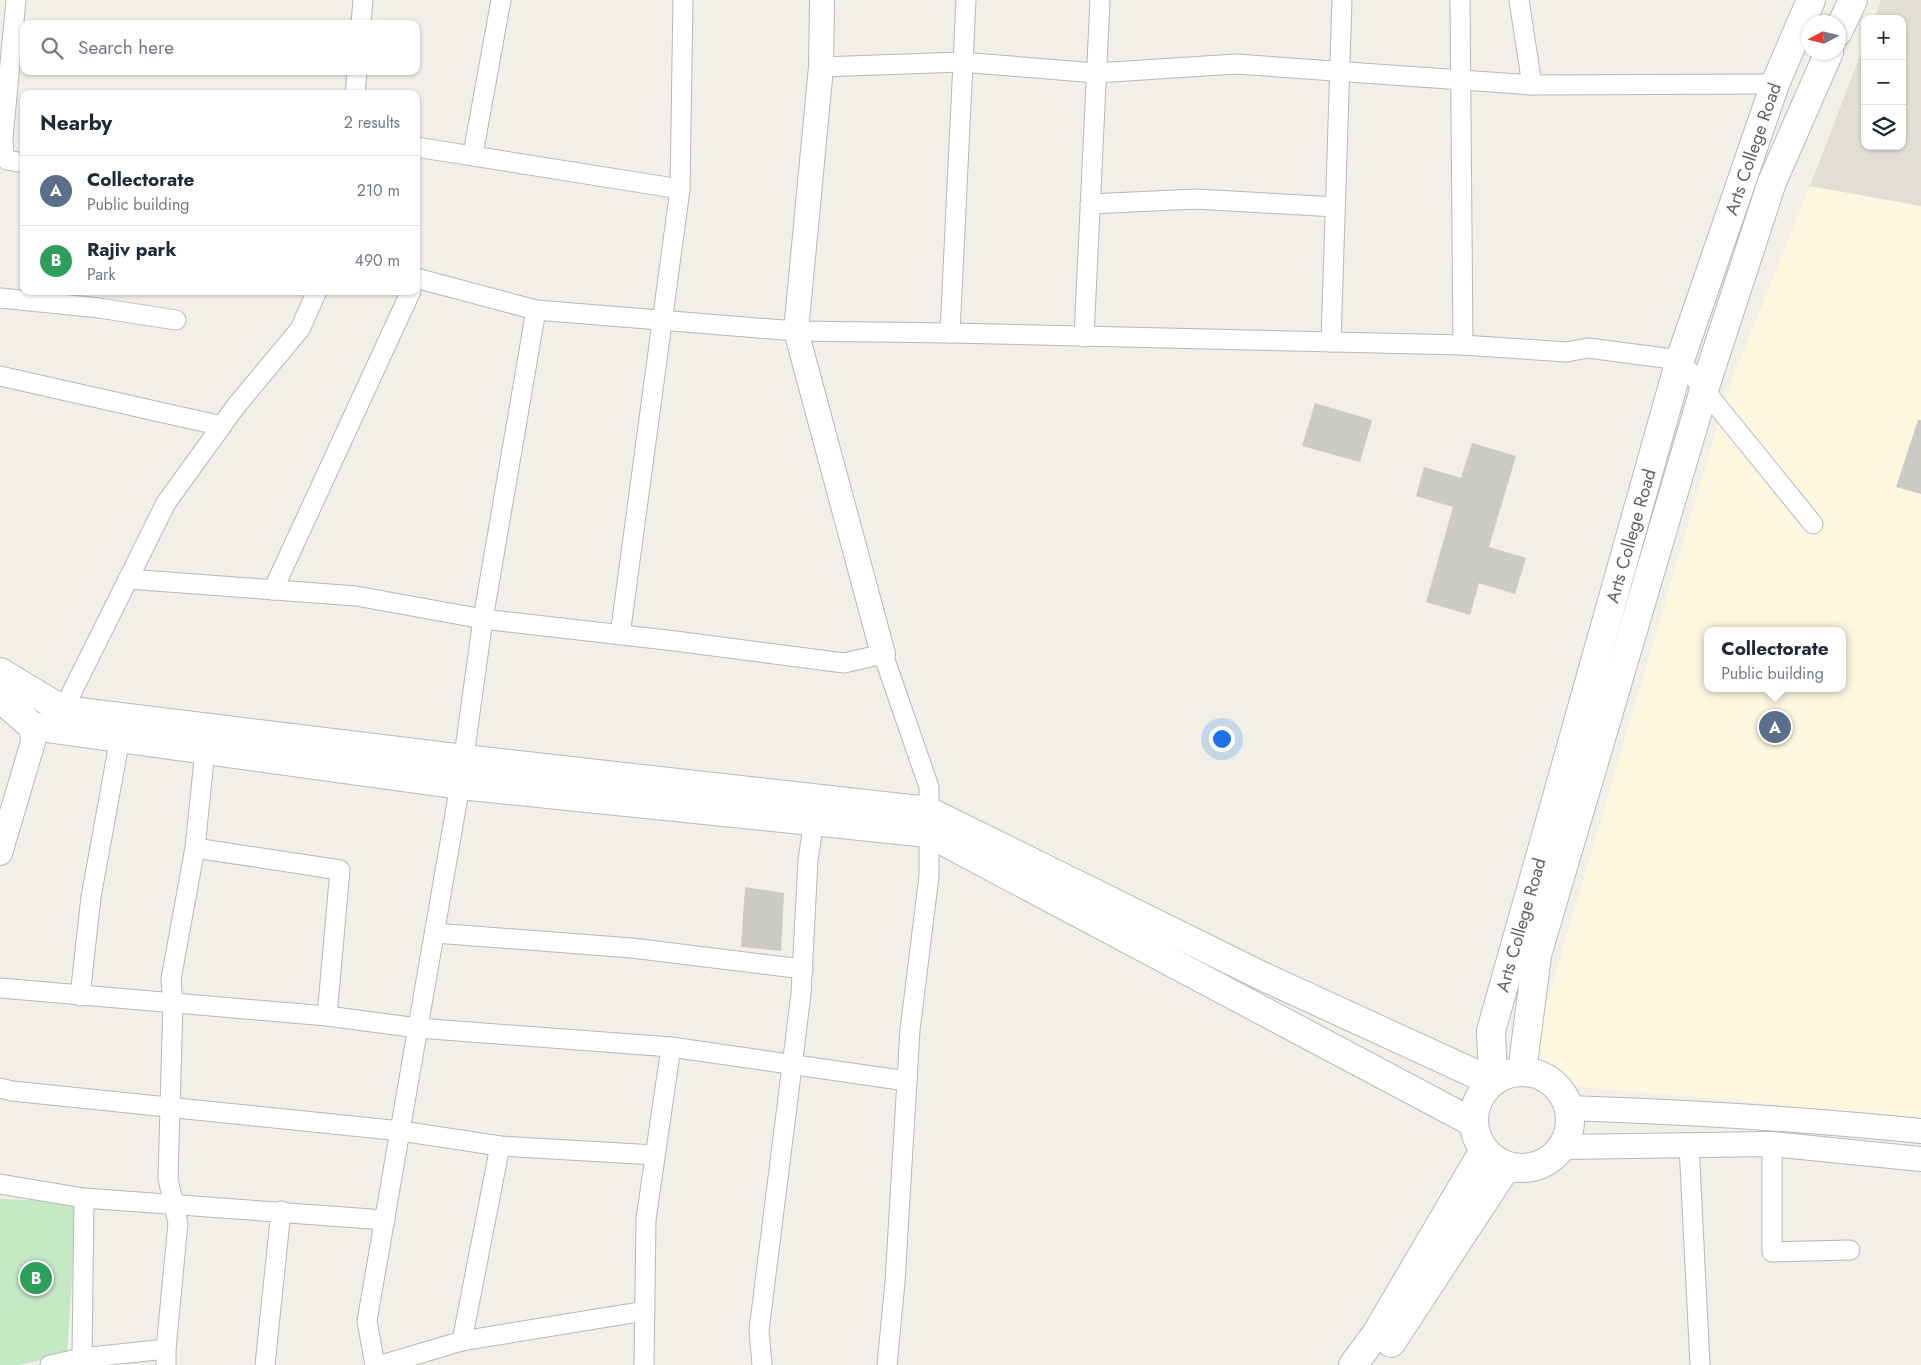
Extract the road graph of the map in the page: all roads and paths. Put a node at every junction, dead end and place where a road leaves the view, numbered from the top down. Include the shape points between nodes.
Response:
1 (16, 0) edge
2 (363, 0) edge
3 (501, 0) edge
4 (684, 0) edge
5 (822, 0) edge
6 (966, 0) edge
7 (1100, 0) edge
8 (1342, 0) edge
9 (1460, 0) edge
10 (1519, 0) edge
11 (1810, 0) edge
12 (1853, 0) edge
13 (1846, 15) edge
14 (361, 20) edge
15 (12, 40) edge
16 (1825, 60) edge
17 (963, 63) junction
18 (821, 67) junction
19 (1339, 71) junction
20 (1096, 73) junction
21 (357, 75) edge
22 (1461, 80) junction
23 (1775, 84) junction
24 (1532, 85) junction
25 (355, 90) edge
26 (420, 148) edge
27 (472, 154) junction
28 (20, 162) edge
29 (680, 189) junction
30 (1090, 204) junction
31 (1335, 207) junction
32 (420, 279) edge
33 (315, 295) edge
34 (409, 295) edge
35 (0, 298) edge
36 (536, 310) junction
37 (176, 320) dead end
38 (662, 321) junction
39 (796, 331) junction
40 (950, 332) junction
41 (1084, 337) junction
42 (1332, 342) junction
43 (1464, 345) junction
44 (1680, 360) junction
45 (0, 376) edge
46 (1704, 390) junction
47 (222, 426) junction
48 (1813, 524) dead end
49 (128, 579) junction
50 (273, 590) junction
51 (483, 619) junction
52 (620, 635) junction
53 (883, 654) junction
54 (0, 672) edge
55 (0, 698) edge
56 (63, 710) junction
57 (32, 726) junction
58 (120, 738) junction
59 (205, 750) junction
60 (462, 772) junction
61 (814, 820) junction
62 (928, 822) junction
63 (195, 848) junction
64 (0, 853) edge
65 (434, 933) junction
66 (802, 969) junction
67 (0, 988) edge
68 (80, 996) junction
69 (172, 1004) junction
70 (327, 1016) junction
71 (418, 1028) junction
72 (671, 1047) junction
73 (793, 1066) junction
74 (1522, 1072) junction
75 (907, 1081) junction
76 (1493, 1082) junction
77 (0, 1088) edge
78 (170, 1106) junction
79 (1568, 1108) junction
80 (1474, 1123) junction
81 (400, 1131) junction
82 (1921, 1131) edge
83 (1772, 1144) junction
84 (1689, 1145) junction
85 (500, 1146) junction
86 (1562, 1147) junction
87 (1484, 1150) junction
88 (655, 1156) junction
89 (1921, 1160) edge
90 (1507, 1166) junction
91 (0, 1184) edge
92 (84, 1198) junction
93 (174, 1204) junction
94 (281, 1211) junction
95 (385, 1220) junction
96 (1850, 1250) dead end
97 (644, 1311) junction
98 (462, 1341) junction
99 (166, 1357) edge
100 (82, 1358) junction
101 (50, 1365) edge
102 (265, 1365) edge
103 (375, 1365) edge
104 (381, 1365) edge
105 (644, 1365) edge
106 (762, 1365) edge
107 (887, 1365) edge
108 (1353, 1365) edge
109 (1376, 1365) edge
110 (1700, 1365) edge

1 - 15 street
2 - 14 street
3 - 27 street
4 - 29 street
5 - 18 street
6 - 17 street
7 - 20 street
8 - 19 street
9 - 22 street
10 - 24 street
11 - 23 main road, Arts College Road
12 - 13 main road
15 - 28 street via 4,156
16 - 46 main road via 1772,182
17 - 18 street
17 - 20 street
17 - 40 street
18 - 39 street
19 - 20 street via 1236,64
19 - 22 street
19 - 31 street
20 - 30 street
21 - 25 street
22 - 24 street
22 - 43 street
23 - 24 street
23 - 44 main road, Arts College Road
26 - 27 street
27 - 29 street
29 - 38 street
30 - 31 street via 1196,199
30 - 41 street
31 - 42 street
32 - 36 street
33 - 47 street via 300,329
34 - 50 street
35 - 37 street
36 - 38 street
36 - 51 street
38 - 39 street
38 - 52 street
39 - 40 street
39 - 53 street
40 - 41 street
41 - 42 street
42 - 43 street
43 - 44 street via 1566,352 1588,348
44 - 46 street
44 - 76 main road, Arts College Road via 1491,1031
45 - 47 street
46 - 48 street
46 - 74 main road via 1538,955
47 - 49 street via 166,503
49 - 50 street
49 - 56 street
50 - 51 street via 356,596
51 - 52 street
51 - 60 street
52 - 53 street via 844,663
53 - 62 street via 929,787
54 - 56 main road
55 - 57 main road
56 - 57 street
56 - 60 main road
57 - 58 main road
57 - 64 street via 33,742
58 - 59 main road
58 - 68 street via 91,897
59 - 60 main road
59 - 63 street
60 - 61 main road
60 - 62 main road
60 - 65 street
61 - 62 main road
61 - 66 street via 808,860
62 - 75 street via 929,876
62 - 76 main road
62 - 80 main road
63 - 69 street via 171,979
63 - 70 street via 340,870
65 - 66 street via 632,948
65 - 71 street
66 - 73 street
67 - 68 street
68 - 69 street
69 - 70 street
69 - 78 street
70 - 71 street
71 - 72 street
71 - 81 street
72 - 73 street
72 - 88 street
73 - 75 street
73 - 106 street via 760,1330
74 - 76 main road
74 - 79 main road via 1551,1082
75 - 107 street
76 - 80 main road via 1478,1100
77 - 78 street via 12,1092
78 - 81 street
78 - 93 street via 168,1180
79 - 82 street via 1828,1122
79 - 86 main road via 1570,1121
80 - 87 main road
81 - 85 street
81 - 95 street
83 - 84 street
83 - 89 street
83 - 96 street via 1772,1252
84 - 86 street
84 - 110 street
85 - 88 street
85 - 98 street
86 - 90 main road via 1538,1166 1522,1169
87 - 90 main road
87 - 108 main road via 1376,1334
88 - 97 street via 646,1219
90 - 109 main road
91 - 92 street
92 - 93 street
92 - 100 street
93 - 94 street
93 - 99 street via 178,1223
94 - 95 street
94 - 102 street
95 - 103 street via 368,1321
97 - 98 street
97 - 105 street
98 - 104 street
99 - 100 street
100 - 101 street

